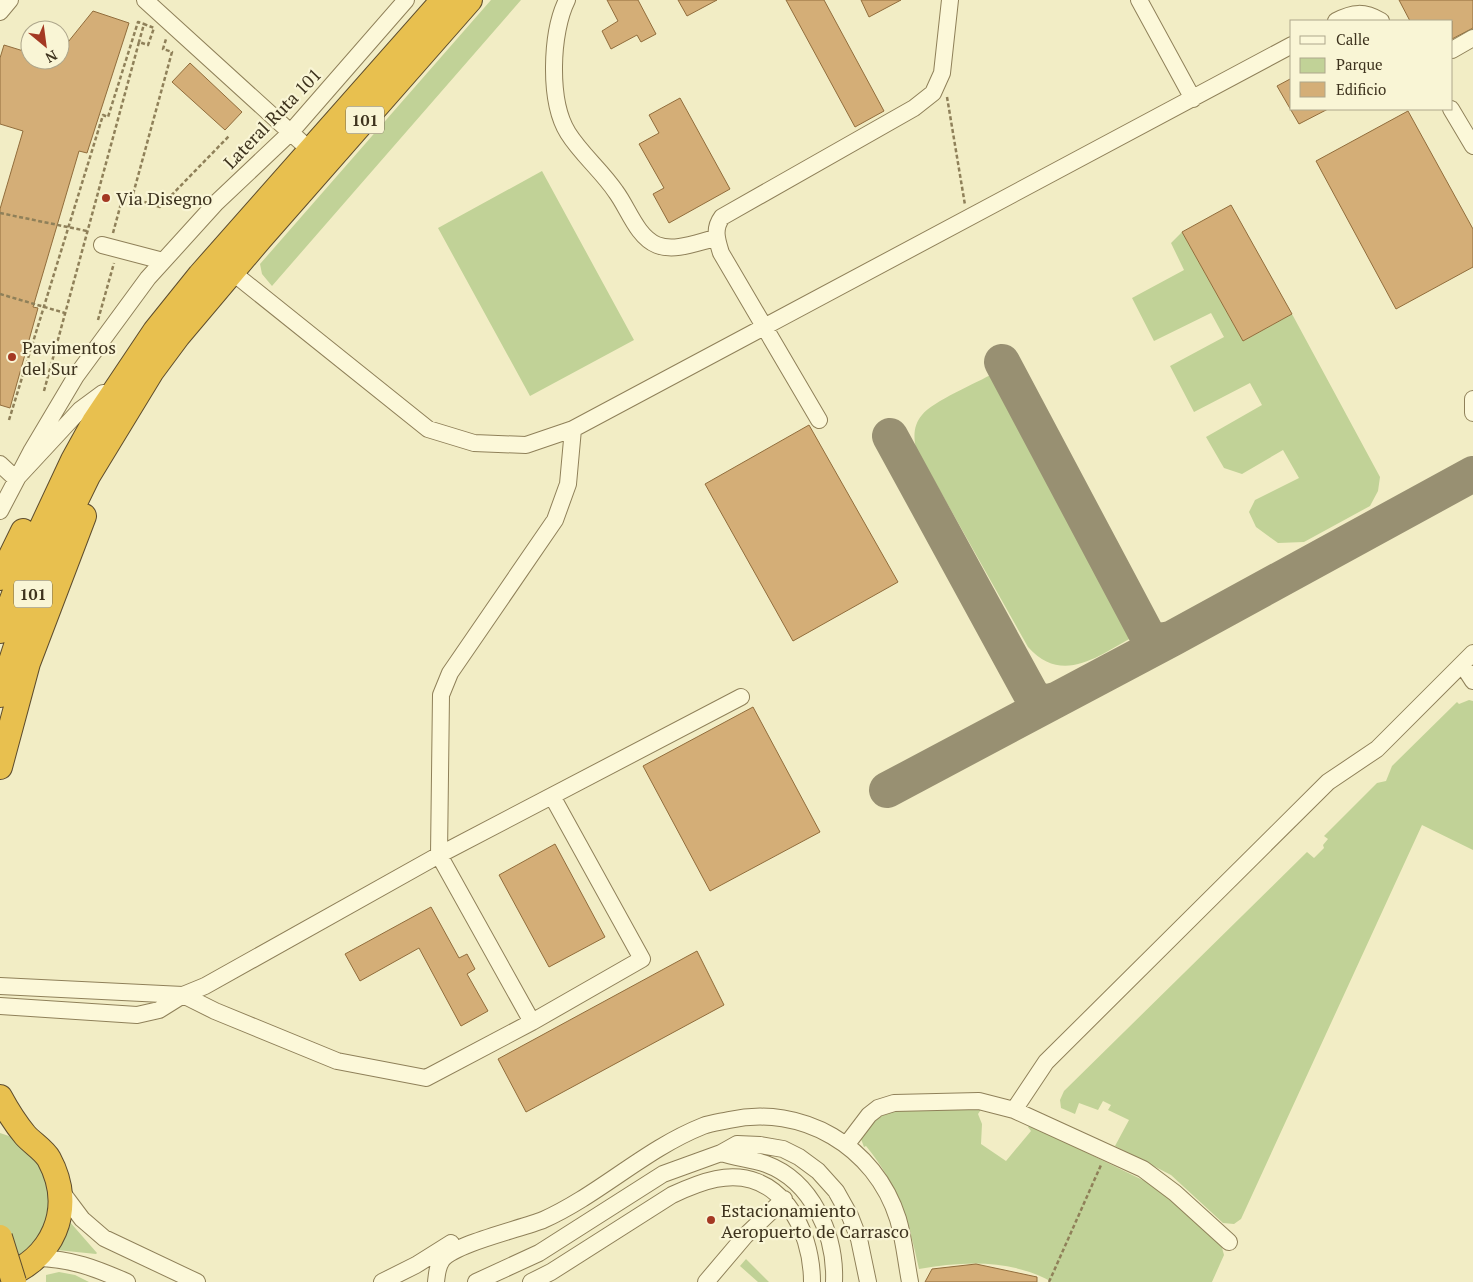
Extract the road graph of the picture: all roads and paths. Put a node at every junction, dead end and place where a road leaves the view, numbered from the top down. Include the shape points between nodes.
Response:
1 (10, 0) edge
2 (145, 0) edge
3 (406, 0) edge
4 (443, 0) edge
5 (470, 0) edge
6 (567, 0) edge
7 (950, 0) edge
8 (1139, 0) edge
9 (0, 12) edge
10 (1338, 20) edge
11 (1378, 20) edge
12 (144, 24) junction
13 (166, 38) dead end
14 (1473, 38) edge
15 (139, 42) junction
16 (1290, 46) edge
17 (1453, 49) edge
18 (938, 81) junction
19 (1193, 99) junction
20 (1451, 110) edge
21 (290, 133) junction
22 (229, 136) dead end
23 (1473, 146) edge
24 (311, 151) junction
25 (132, 198) junction
26 (0, 213) edge
27 (968, 217) junction
28 (68, 227) junction
29 (87, 231) junction
30 (716, 238) junction
31 (107, 241) joint
32 (115, 257) dead end
33 (162, 261) junction
34 (232, 272) junction
35 (0, 294) edge
36 (45, 306) junction
37 (65, 313) junction
38 (97, 323) dead end
39 (766, 327) junction
40 (125, 374) junction
41 (44, 391) dead end
42 (103, 393) junction
43 (1473, 399) edge
44 (1473, 413) edge
45 (9, 420) dead end
46 (818, 420) dead end
47 (573, 429) junction
48 (102, 452) junction
49 (0, 464) edge
50 (16, 479) junction
51 (1, 508) edge
52 (0, 578) edge
53 (0, 631) edge
54 (1468, 659) edge
55 (1473, 680) edge
56 (0, 695) edge
57 (741, 697) dead end
58 (0, 767) edge
59 (552, 796) junction
60 (439, 855) junction
61 (0, 986) edge
62 (183, 995) junction
63 (0, 1006) edge
64 (532, 1022) junction
65 (0, 1096) edge
66 (1014, 1110) junction
67 (0, 1124) edge
68 (24, 1134) junction
69 (847, 1144) junction
70 (1107, 1152) junction
71 (722, 1153) junction
72 (61, 1191) junction
73 (784, 1199) junction
74 (0, 1237) edge
75 (1229, 1242) dead end
76 (470, 1243) junction
77 (34, 1268) edge
78 (0, 1278) edge
79 (14, 1282) edge
80 (127, 1282) edge
81 (197, 1282) edge
82 (382, 1282) edge
83 (436, 1282) edge
84 (476, 1282) edge
85 (531, 1282) edge
86 (706, 1282) edge
87 (812, 1282) edge
88 (834, 1282) edge
89 (868, 1282) edge
90 (910, 1282) edge
91 (1049, 1282) edge

1 - 9 street
2 - 21 street
3 - 21 street, Lateral Ruta 101
4 - 24 highway, 101
5 - 34 highway, 101
6 - 30 street via 560,14 555,59 555,98 567,132 610,182 642,235 655,245 669,249
7 - 18 street via 942,73
8 - 19 street
10 - 11 street via 1360,13
12 - 15 path
12 - 15 path via 154,28 148,44
12 - 28 path via 138,22 108,117 103,115 100,123
13 - 25 path via 163,49 172,52
14 - 17 street
15 - 29 path
16 - 19 street
18 - 27 path via 946,90
18 - 30 street via 933,93 914,108 722,217 717,224
19 - 27 street
20 - 23 street
21 - 24 street
21 - 33 street, Lateral Ruta 101 via 216,203
22 - 25 path via 160,207
24 - 40 highway, 101 via 200,275
25 - 31 path via 123,196
26 - 28 path
27 - 39 street
28 - 29 path
28 - 36 path
29 - 37 path
30 - 39 street
31 - 33 street
32 - 38 path
33 - 50 street, Lateral Ruta 101 via 76,376
34 - 47 street via 428,429 474,443 526,445
34 - 48 highway, 101 via 152,371
35 - 36 path
36 - 37 path
36 - 45 path
37 - 41 path
39 - 46 street
39 - 47 street
40 - 42 highway
40 - 53 highway, 101 via 94,422 56,494
42 - 50 street via 80,410
42 - 52 highway via 65,453
43 - 44 street
47 - 60 street via 568,484 555,520 450,673 441,694
48 - 56 highway, 101 via 46,562
48 - 58 highway via 100,477 54,588 28,663
49 - 50 street
50 - 51 street, Lateral Ruta 101
54 - 55 street
54 - 66 street via 1377,749 1340,772 1321,789 1046,1062
57 - 59 street
59 - 60 street
59 - 64 street via 642,959
60 - 62 street via 205,986
60 - 64 street
61 - 62 street
62 - 63 street via 159,1010 137,1015
62 - 64 street via 337,1060 426,1078
65 - 68 highway
66 - 69 street via 979,1101 894,1103 868,1115
66 - 70 street
67 - 68 highway
68 - 72 highway via 49,1158
69 - 76 street via 802,1121 774,1116 746,1116 704,1125 668,1143 544,1219
69 - 90 street via 866,1161 882,1184 897,1218
70 - 75 street via 1150,1174
70 - 91 path
71 - 84 street via 663,1174 539,1253
71 - 88 street via 764,1164 795,1180 825,1228 831,1246
71 - 89 street via 737,1144 775,1148 799,1157 818,1171 836,1191 850,1216 859,1239
72 - 77 highway via 60,1215 52,1238
72 - 81 street via 82,1219 104,1238
73 - 85 street via 761,1183 746,1179 717,1178 694,1185
73 - 86 street via 745,1236
73 - 87 street via 803,1229
74 - 79 highway, bridge
76 - 82 street via 452,1243
76 - 83 street via 446,1255 438,1267
77 - 78 highway
77 - 80 street via 63,1260 90,1266

